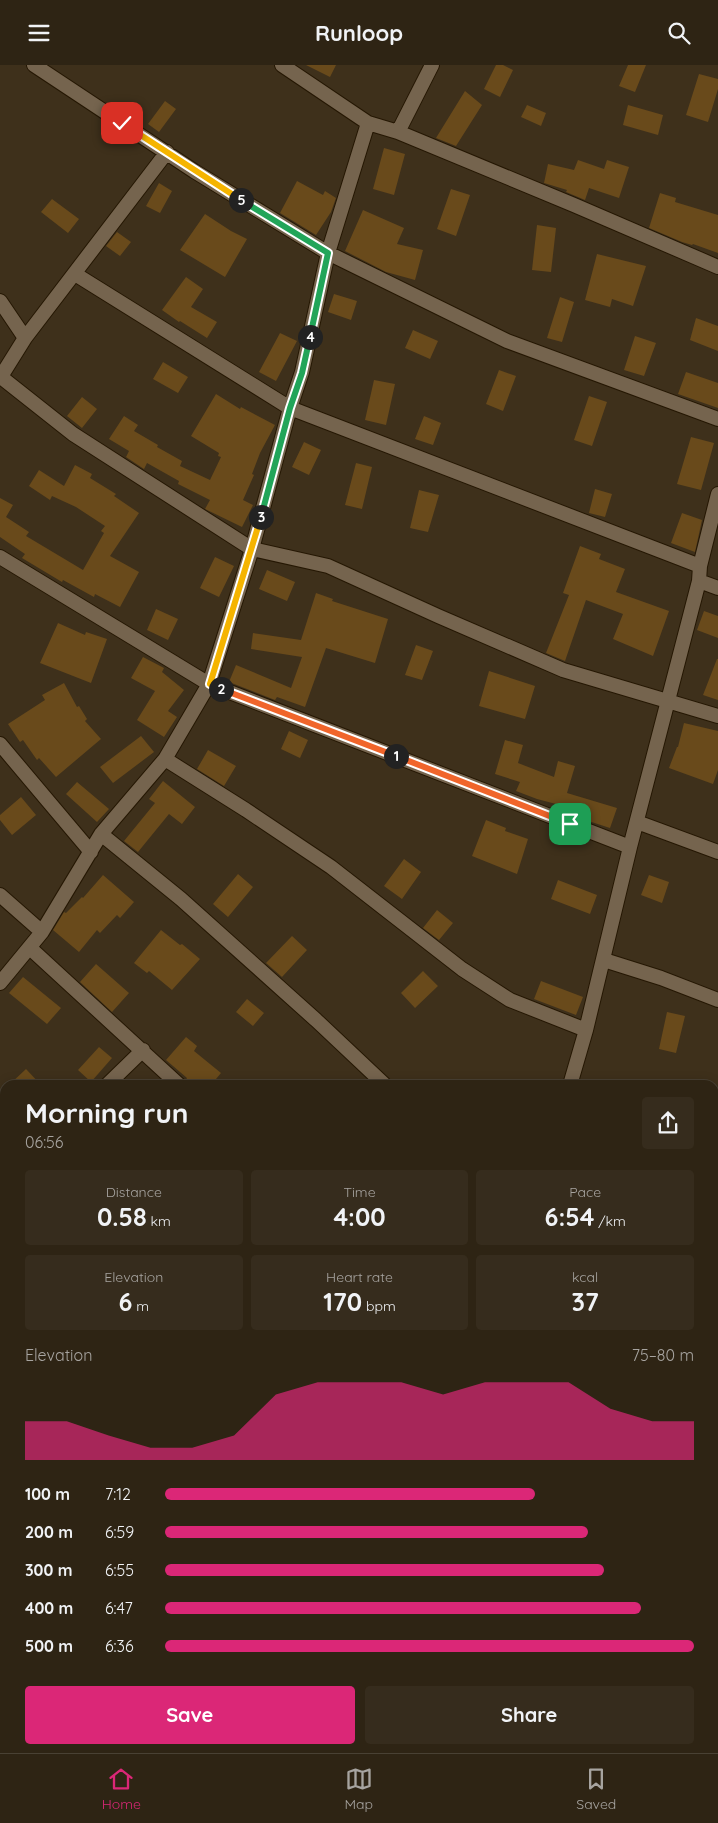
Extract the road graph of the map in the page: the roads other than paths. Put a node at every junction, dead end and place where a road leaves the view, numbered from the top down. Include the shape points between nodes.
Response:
1 (34, 65) edge
2 (282, 65) edge
3 (432, 65) edge
4 (368, 123) junction
5 (398, 132) junction
6 (167, 152) junction
7 (328, 253) junction
8 (718, 267) edge
9 (75, 274) junction
10 (0, 301) edge
11 (24, 338) junction
12 (0, 378) edge
13 (290, 408) junction
14 (718, 419) edge
15 (718, 494) edge
16 (252, 549) junction
17 (0, 557) edge
18 (700, 566) junction
19 (699, 581) junction
20 (718, 588) edge
21 (210, 684) junction
22 (669, 700) junction
23 (718, 716) edge
24 (0, 744) edge
25 (164, 759) junction
26 (637, 822) junction
27 (101, 835) junction
28 (630, 847) junction
29 (91, 852) junction
30 (718, 852) edge
31 (0, 895) edge
32 (42, 932) junction
33 (30, 948) junction
34 (604, 960) junction
35 (0, 983) edge
36 (718, 1000) edge
37 (586, 1030) junction
38 (143, 1050) junction
39 (112, 1080) edge
40 (175, 1080) edge
41 (380, 1080) edge
42 (571, 1080) edge

1 - 6 street
2 - 4 street
3 - 5 street
4 - 5 street
4 - 7 street
5 - 8 street
6 - 7 street
6 - 9 street
7 - 13 street via 302,373
7 - 14 street via 507,341
9 - 11 street
9 - 13 street
10 - 11 street
11 - 12 street
12 - 16 street via 73,434
13 - 16 street
13 - 18 street
15 - 18 street
16 - 21 street
16 - 22 street via 328,566 563,669
17 - 21 street
18 - 19 street
19 - 20 street
19 - 22 street
21 - 25 street
21 - 28 street
22 - 23 street
22 - 26 street
24 - 29 street
25 - 27 street
25 - 37 street via 332,867 462,969 510,1000
26 - 28 street
26 - 30 street
27 - 29 street
27 - 41 street via 181,899
28 - 34 street
29 - 32 street
31 - 32 street
32 - 33 street
33 - 35 street
33 - 38 street
34 - 36 street
34 - 37 street
37 - 42 street
38 - 39 street
38 - 40 street

